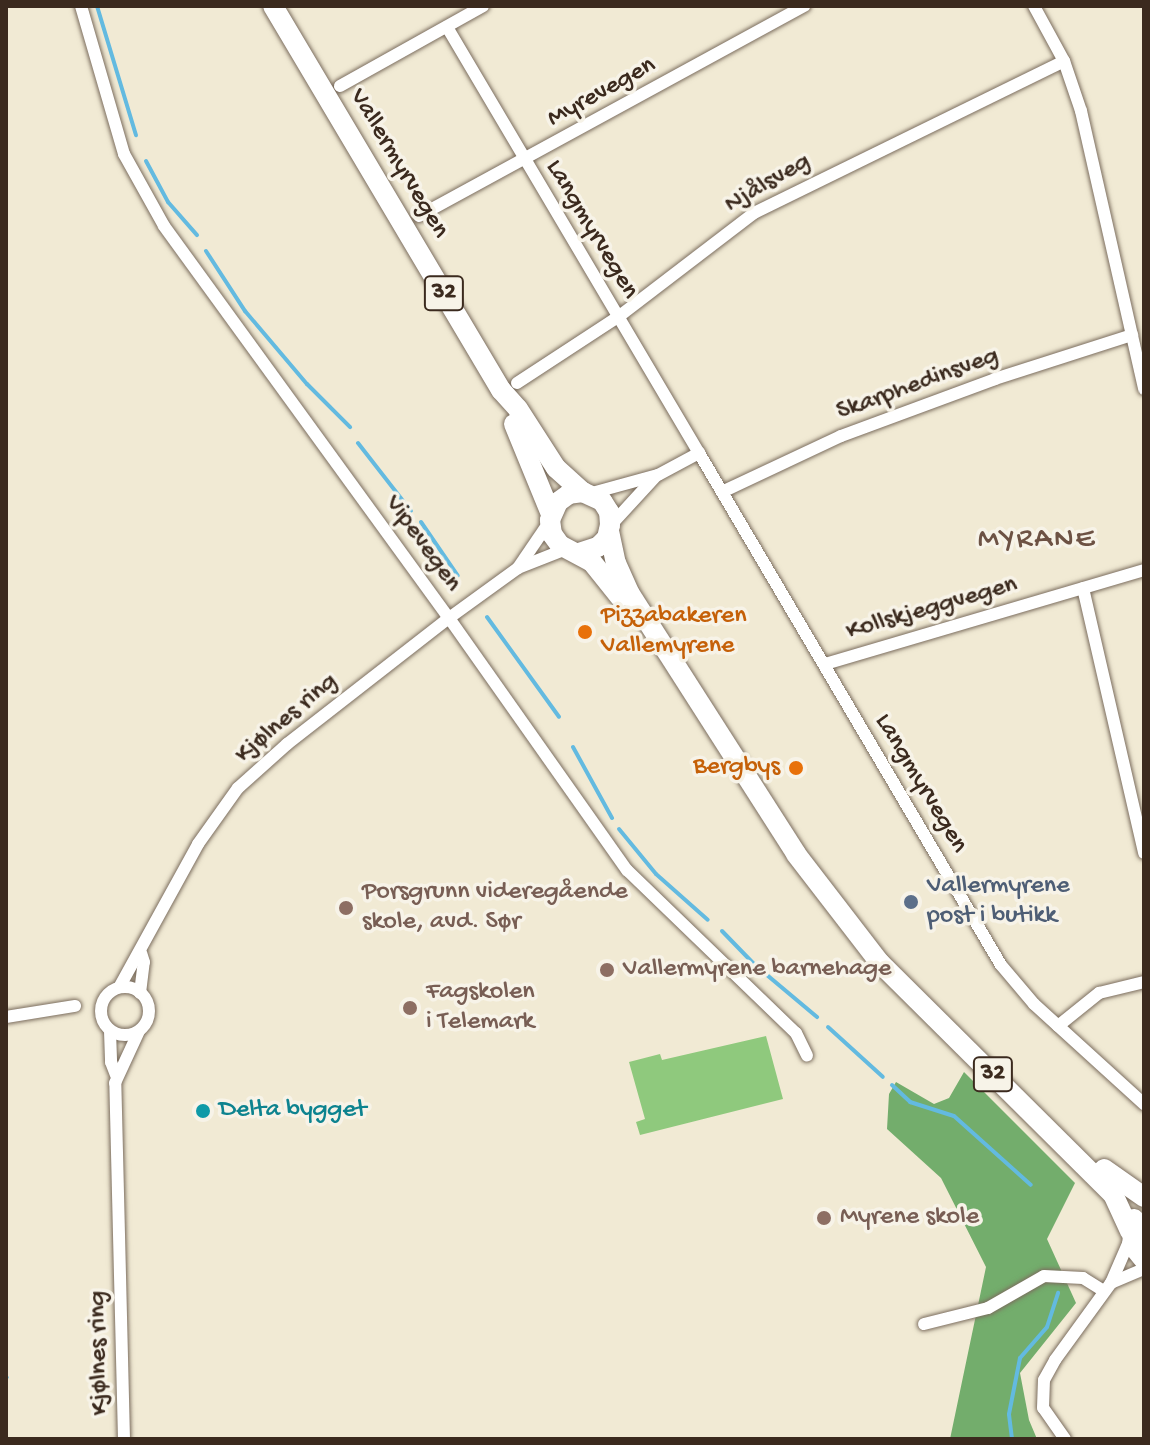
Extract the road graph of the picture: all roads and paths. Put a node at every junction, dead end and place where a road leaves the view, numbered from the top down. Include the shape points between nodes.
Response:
1 (81, 6) edge
2 (273, 6) edge
3 (483, 6) edge
4 (804, 6) edge
5 (1034, 6) edge
6 (447, 27) junction
7 (1064, 61) junction
8 (340, 86) dead end
9 (524, 161) junction
10 (419, 216) dead end
11 (618, 317) junction
12 (1132, 335) junction
13 (509, 386) junction
14 (1144, 389) edge
15 (699, 453) junction
16 (658, 475) junction
17 (724, 491) junction
18 (586, 493) junction
19 (551, 517) junction
20 (610, 528) junction
21 (572, 551) junction
22 (518, 568) junction
23 (1144, 570) edge
24 (1083, 588) junction
25 (449, 618) junction
26 (825, 664) junction
27 (744, 777) junction
28 (1144, 853) edge
29 (849, 921) junction
30 (141, 953) junction
31 (1144, 982) edge
32 (120, 986) junction
33 (140, 993) junction
34 (75, 1006) dead end
35 (6, 1017) edge
36 (1058, 1026) junction
37 (110, 1031) junction
38 (139, 1031) junction
39 (807, 1056) dead end
40 (116, 1075) junction
41 (1144, 1104) edge
42 (1144, 1197) edge
43 (1144, 1207) edge
44 (1130, 1234) junction
45 (1144, 1260) edge
46 (1144, 1269) edge
47 (1107, 1287) junction
48 (924, 1324) dead end
49 (124, 1439) edge
50 (1065, 1439) edge

1 - 25 street, Vipevegen via 124,154 150,205
2 - 13 main road, Vallermyrvegen / 32
3 - 6 street
4 - 9 street, Myrevegen
5 - 7 street
6 - 8 street
6 - 9 street, Langmyrvegen
7 - 11 street, Njålsveg via 754,213
7 - 12 street via 1081,111
9 - 10 street, Myrevegen
9 - 11 street, Langmyrvegen
11 - 13 street, Njålsveg
11 - 15 street, Langmyrvegen
12 - 14 street
12 - 17 street, Skarphedinsveg via 841,436
13 - 18 main road, Vallermyrvegen / 32 via 556,468
13 - 19 main road, Vallermyrvegen / 32
15 - 16 street
15 - 17 street, Langmyrvegen
16 - 18 street
16 - 20 street
17 - 26 street, Langmyrvegen
18 - 19 main road via 563,498
18 - 20 main road, 32 via 606,506
19 - 21 main road, 32 via 555,540
19 - 22 street, Kjølnes ring
20 - 21 main road via 598,547
20 - 27 main road, 32 via 622,578
21 - 22 street, Kjølnes ring
21 - 27 main road, 32 via 612,585 693,714
22 - 25 street, Kjølnes ring
23 - 24 street, Kollskjeggvegen
24 - 26 street, Kollskjeggvegen
24 - 28 street
25 - 30 street, Kjølnes ring via 238,788 156,915
25 - 39 street, Vipevegen via 627,870 796,1033
26 - 36 street, Langmyrvegen via 1001,965
27 - 29 main road, 32
29 - 42 main road, 32 via 888,953 1103,1168
29 - 44 main road, 32 via 880,963 1113,1194
30 - 32 street, Kjølnes ring
30 - 33 street, Kjølnes ring
31 - 36 street via 1099,993
32 - 33 street
32 - 37 street via 101,1004
33 - 38 street via 149,1007
34 - 35 street
36 - 41 street, Langmyrvegen
37 - 38 street via 128,1036
37 - 40 street, Kjølnes ring
38 - 40 street, Kjølnes ring
40 - 49 street, Kjølnes ring
43 - 44 main road
44 - 45 main road, 32
44 - 47 street
46 - 47 street
47 - 48 street via 1083,1278 1044,1276 988,1308
47 - 50 street via 1044,1380 1043,1408

